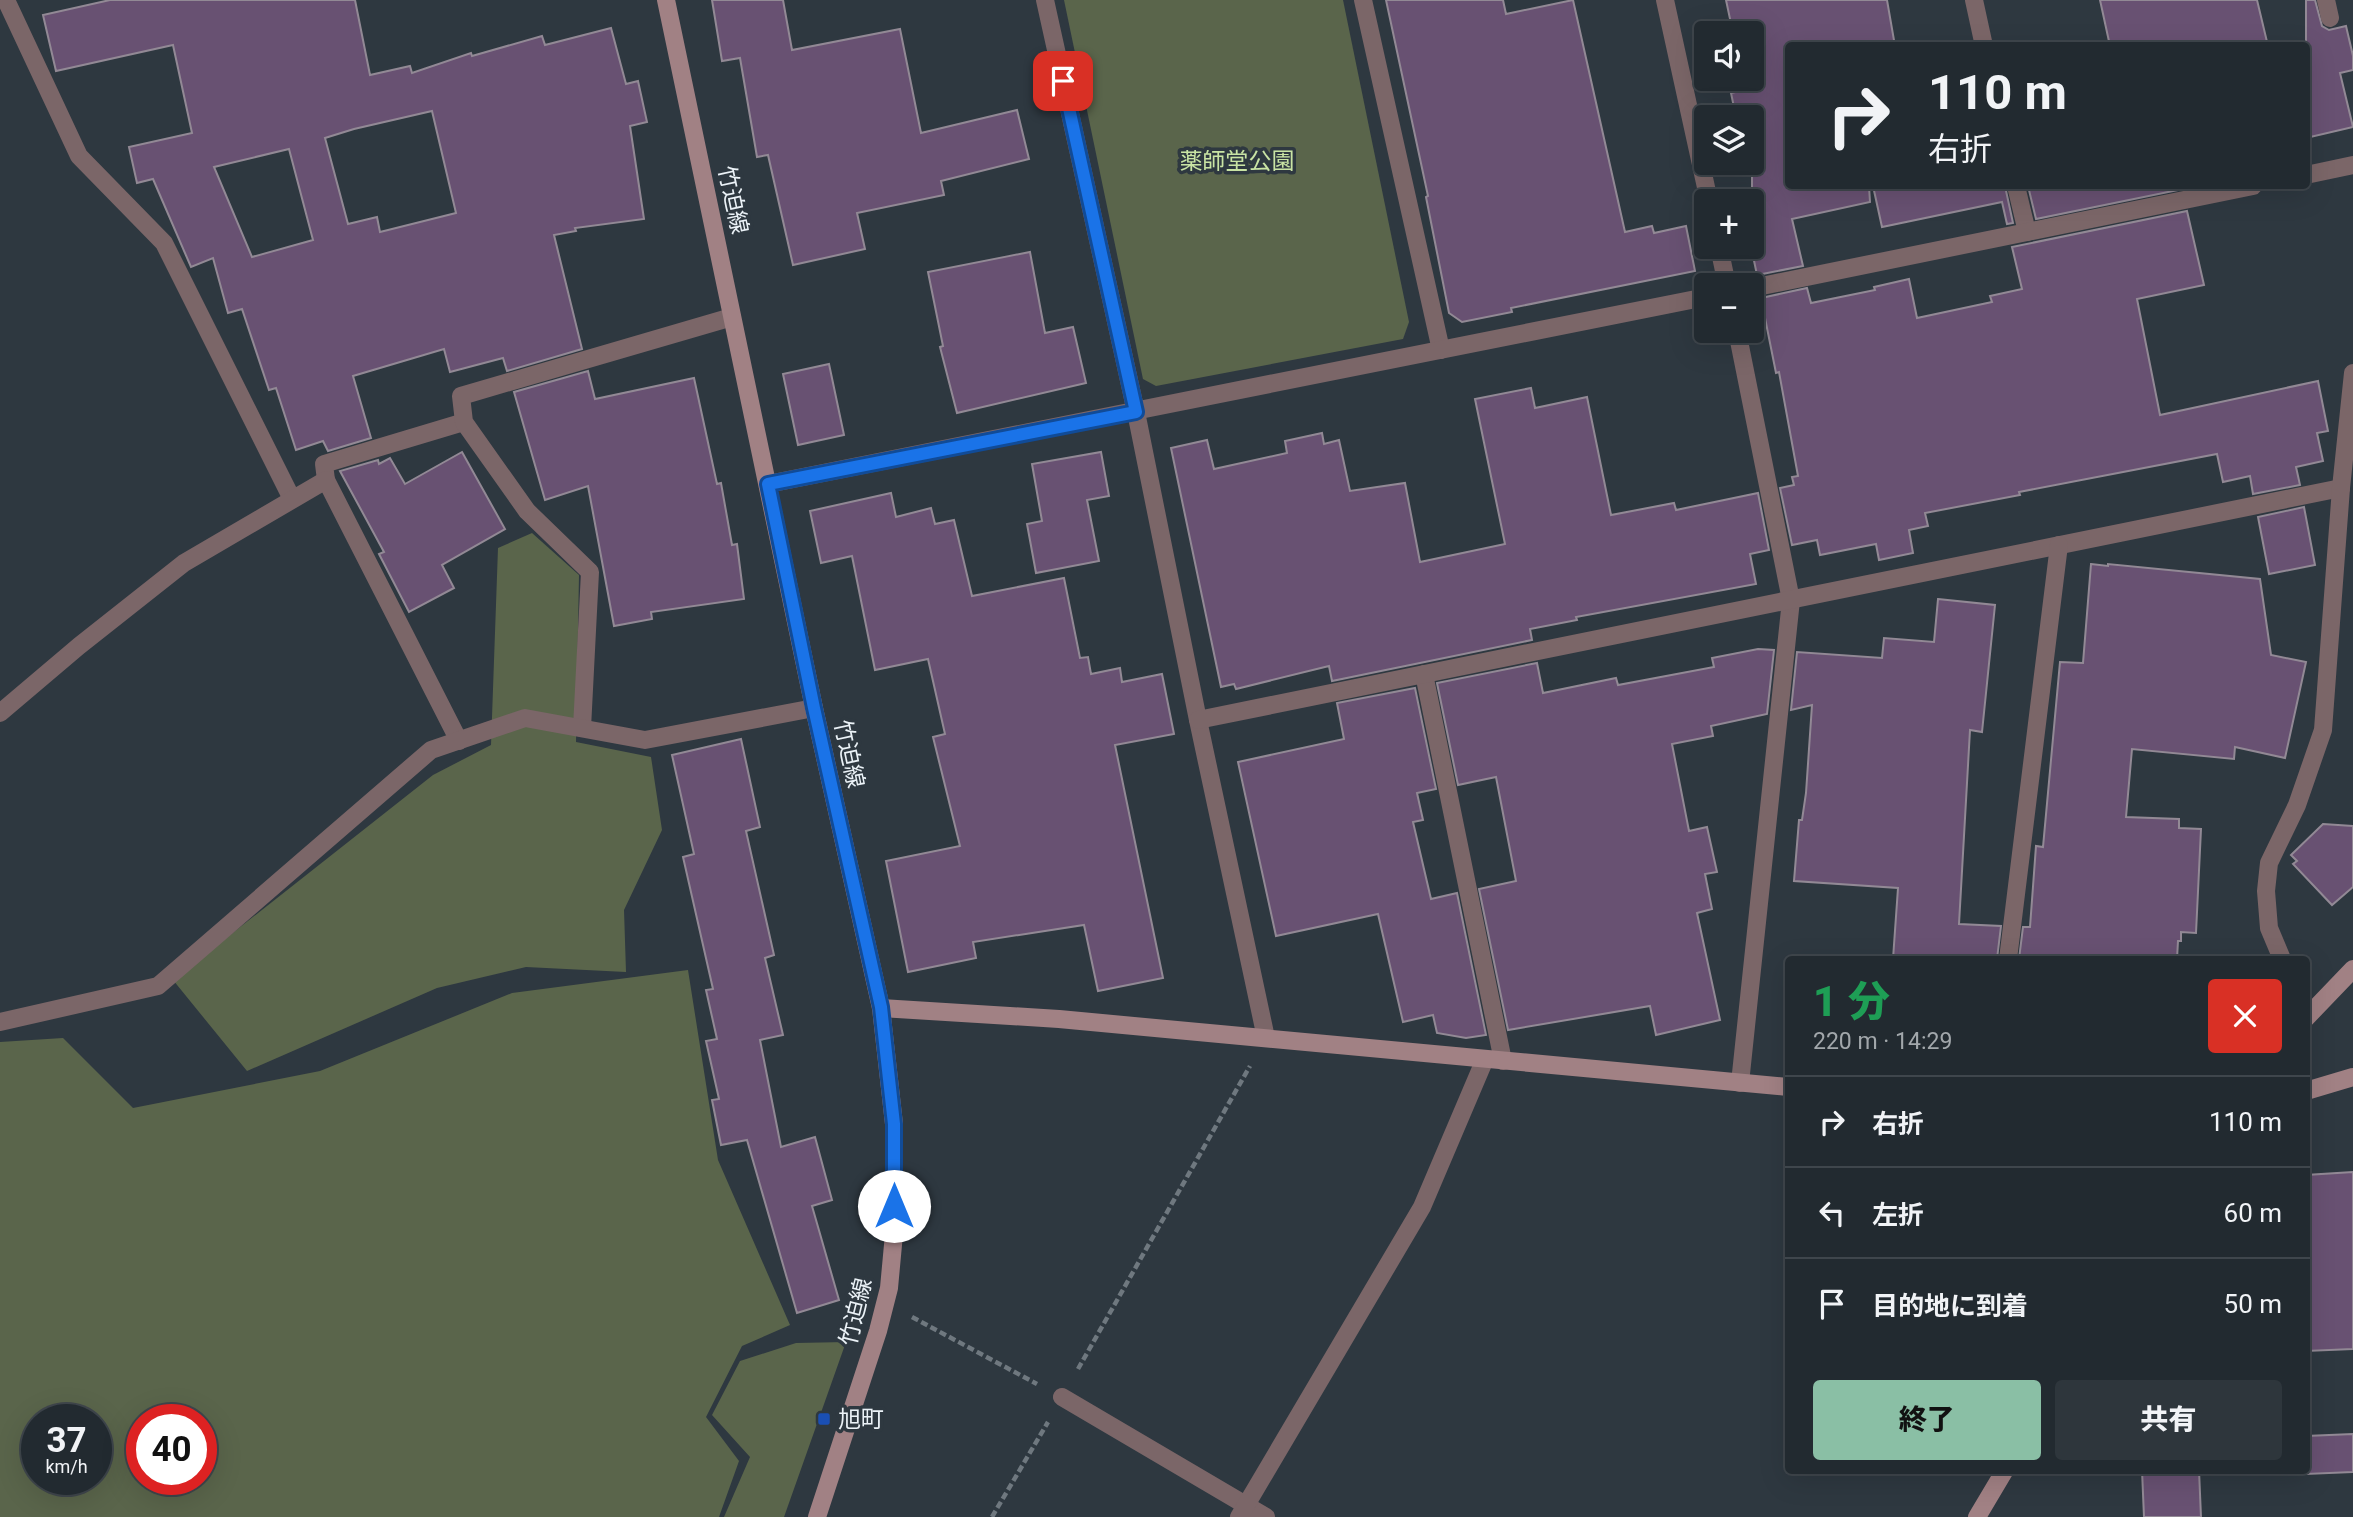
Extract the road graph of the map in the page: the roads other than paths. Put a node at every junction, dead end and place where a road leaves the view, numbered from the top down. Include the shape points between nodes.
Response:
1 (6, 0) edge
2 (666, 0) edge
3 (1045, 0) edge
4 (1363, 0) edge
5 (1665, 0) edge
6 (1973, 0) edge
7 (2326, 0) edge
8 (2330, 18) dead end
9 (1983, 42) edge
10 (2353, 165) edge
11 (2310, 174) edge
12 (1706, 189) edge
13 (2017, 189) edge
14 (2238, 189) edge
15 (2026, 232) junction
16 (1764, 286) edge
17 (1694, 299) edge
18 (732, 317) junction
19 (1739, 343) edge
20 (1441, 350) junction
21 (2353, 373) edge
22 (1136, 412) junction
23 (464, 422) junction
24 (326, 480) junction
25 (768, 484) junction
26 (2341, 488) junction
27 (292, 499) junction
28 (2059, 545) junction
29 (1791, 600) junction
30 (1424, 674) junction
31 (814, 708) junction
32 (0, 713) edge
33 (1198, 720) junction
34 (582, 728) junction
35 (459, 741) junction
36 (2008, 956) edge
37 (2281, 956) edge
38 (2353, 969) edge
39 (881, 1007) junction
40 (2310, 1014) edge
41 (0, 1022) edge
42 (1266, 1038) junction
43 (1494, 1060) junction
44 (2353, 1077) edge
45 (1740, 1083) junction
46 (1785, 1087) edge
47 (2310, 1090) edge
48 (1062, 1397) road end
49 (2003, 1474) edge
50 (1242, 1511) edge
51 (817, 1517) edge
52 (1266, 1517) edge
53 (1977, 1517) edge

1 - 27 street via 79,156 164,243
2 - 18 street, 竹迫線
3 - 22 street
4 - 20 street
5 - 12 street
6 - 9 street
7 - 8 street
10 - 11 street
13 - 15 street
14 - 15 street
15 - 16 street
17 - 20 street
18 - 23 street via 461,396
18 - 25 street, 竹迫線
19 - 29 street
20 - 22 street
21 - 26 street
22 - 25 street
22 - 33 street
23 - 24 street via 324,464
23 - 34 street via 527,511 590,572
24 - 27 street
24 - 35 street
25 - 31 street, 竹迫線
26 - 28 street
26 - 37 street via 2323,730 2297,805 2269,863 2269,928
27 - 32 street via 184,563
28 - 29 street
28 - 36 street
29 - 30 street
29 - 45 street
30 - 33 street
30 - 43 street
31 - 34 street via 645,740
31 - 39 street, 竹迫線
33 - 42 street
34 - 35 street via 525,718
35 - 41 street via 431,750 158,986
38 - 40 street
39 - 42 street
39 - 51 street, 竹迫線 via 894,1124 894,1234 878,1331
42 - 43 street
43 - 45 street
43 - 50 street via 1422,1207
44 - 47 street
45 - 46 street
48 - 50 street
49 - 53 street
50 - 52 street

